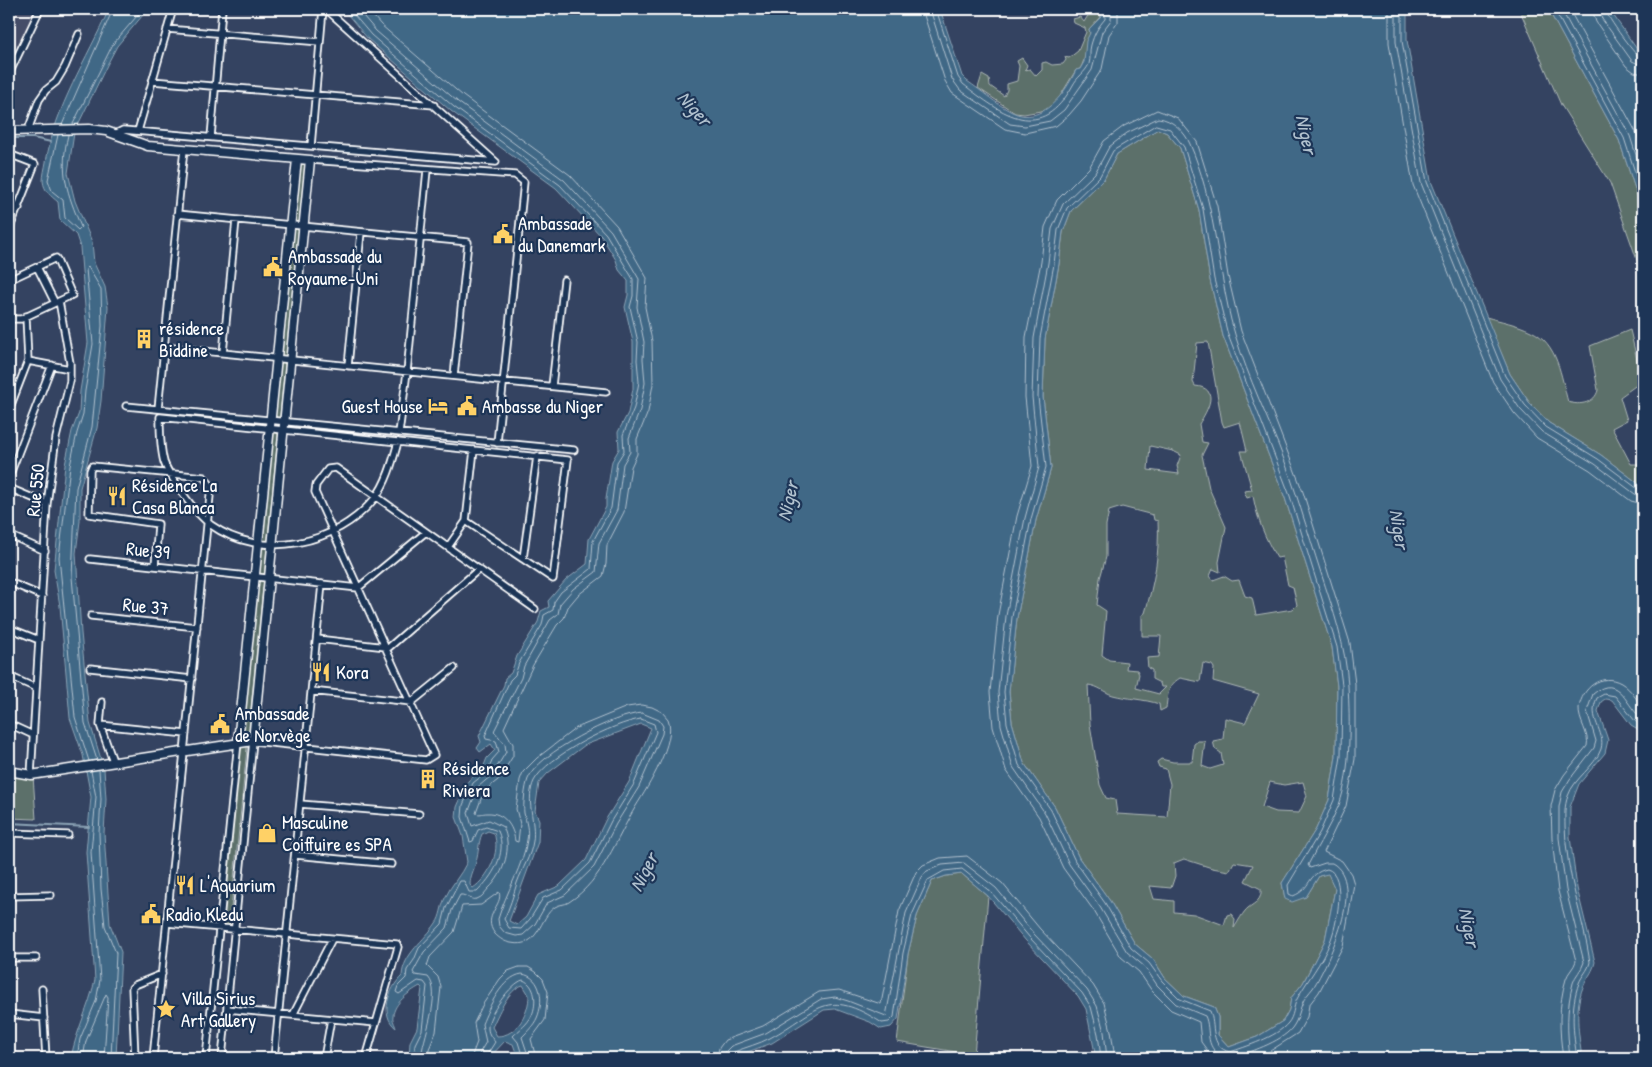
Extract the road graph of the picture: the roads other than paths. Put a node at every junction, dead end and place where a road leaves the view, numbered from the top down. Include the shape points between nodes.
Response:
1 (40, 9) edge
2 (173, 9) edge
3 (222, 9) edge
4 (324, 9) edge
5 (167, 29) junction
6 (220, 33) junction
7 (79, 34) dead end
8 (320, 42) junction
9 (9, 74) edge
10 (152, 81) junction
11 (215, 86) junction
12 (316, 95) junction
13 (434, 105) junction
14 (28, 130) junction
15 (9, 131) edge
16 (138, 131) junction
17 (115, 134) junction
18 (210, 137) junction
19 (311, 146) junction
20 (184, 149) junction
21 (9, 154) edge
22 (297, 159) junction
23 (310, 160) junction
24 (426, 170) junction
25 (9, 205) edge
26 (19, 208) junction
27 (177, 214) junction
28 (236, 220) junction
29 (290, 225) junction
30 (303, 226) junction
31 (9, 230) edge
32 (361, 232) junction
33 (420, 238) junction
34 (37, 267) junction
35 (9, 280) edge
36 (564, 280) dead end
37 (57, 302) junction
38 (26, 316) junction
39 (9, 319) edge
40 (164, 347) junction
41 (223, 353) junction
42 (277, 358) junction
43 (290, 360) junction
44 (28, 361) junction
45 (52, 365) junction
46 (348, 366) junction
47 (70, 368) junction
48 (407, 372) junction
49 (454, 376) junction
50 (505, 381) junction
51 (552, 386) junction
52 (606, 392) dead end
53 (126, 406) dead end
54 (158, 409) junction
55 (9, 410) edge
56 (270, 424) junction
57 (284, 426) junction
58 (399, 433) junction
59 (398, 442) junction
60 (497, 443) junction
61 (474, 450) junction
62 (574, 450) dead end
63 (537, 456) junction
64 (170, 474) junction
65 (9, 477) edge
66 (9, 488) edge
67 (376, 497) junction
68 (47, 504) junction
69 (466, 521) junction
70 (208, 522) junction
71 (332, 531) junction
72 (426, 532) junction
73 (9, 535) edge
74 (258, 543) junction
75 (272, 545) junction
76 (448, 547) junction
77 (44, 551) junction
78 (90, 559) dead end
79 (523, 559) junction
80 (155, 566) junction
81 (479, 569) junction
82 (203, 572) junction
83 (254, 577) junction
84 (269, 579) junction
85 (9, 582) edge
86 (322, 584) junction
87 (358, 588) junction
88 (42, 596) junction
89 (536, 609) dead end
90 (91, 616) dead end
91 (197, 627) junction
92 (9, 628) edge
93 (317, 639) junction
94 (39, 640) junction
95 (386, 648) junction
96 (90, 668) dead end
97 (454, 668) dead end
98 (9, 676) edge
99 (192, 679) junction
100 (36, 688) junction
101 (311, 691) junction
102 (102, 702) dead end
103 (412, 702) junction
104 (9, 724) edge
105 (100, 725) junction
106 (186, 734) junction
107 (33, 735) junction
108 (253, 741) junction
109 (238, 742) junction
110 (306, 747) junction
111 (184, 750) junction
112 (109, 762) junction
113 (9, 771) edge
114 (31, 775) junction
115 (300, 804) junction
116 (419, 814) dead end
117 (9, 832) edge
118 (68, 835) dead end
119 (295, 855) junction
120 (392, 864) dead end
121 (51, 895) dead end
122 (9, 896) edge
123 (167, 923) junction
124 (219, 928) junction
125 (235, 930) junction
126 (286, 935) junction
127 (332, 939) junction
128 (9, 958) edge
129 (36, 958) dead end
130 (162, 974) junction
131 (42, 989) dead end
132 (227, 1009) junction
133 (9, 1014) edge
134 (279, 1014) junction
135 (293, 1015) junction
136 (44, 1018) junction
137 (331, 1019) junction
138 (376, 1023) junction
139 (46, 1058) edge
140 (135, 1058) edge
141 (153, 1058) edge
142 (206, 1058) edge
143 (222, 1058) edge
144 (274, 1058) edge
145 (324, 1058) edge
146 (366, 1058) edge

1 - 9 street
2 - 5 street
3 - 6 street
4 - 8 street
4 - 13 street
5 - 6 street
5 - 10 street
6 - 8 street
6 - 11 street
7 - 14 street via 56,82 39,100
8 - 12 street
10 - 11 street
10 - 16 street
11 - 12 street
11 - 18 street
12 - 13 street
12 - 19 street
13 - 19 street via 496,162
14 - 15 street
14 - 17 street via 89,128
16 - 17 street via 123,130
16 - 18 street
17 - 20 street via 148,146
18 - 19 street
20 - 22 street
20 - 27 street
21 - 26 street via 35,164
22 - 23 street
22 - 29 street
23 - 24 street
23 - 30 street
24 - 33 street
24 - 50 street via 515,175 524,182
25 - 26 street
26 - 31 street
27 - 28 street
27 - 40 street
28 - 29 street
28 - 41 street
29 - 30 street
29 - 42 street
30 - 32 street
30 - 43 street
32 - 33 street
32 - 46 street
33 - 48 street
33 - 49 street via 468,242
34 - 35 street
34 - 37 street, Rue 550
34 - 37 street via 56,258 72,295
36 - 51 street
37 - 38 street
37 - 47 street, Rue 550
38 - 39 street
38 - 44 street
40 - 41 street
40 - 54 street
41 - 42 street
42 - 43 street
42 - 56 street
43 - 46 street
43 - 57 street
44 - 45 street
44 - 55 street
45 - 47 street
45 - 65 street
46 - 48 street
47 - 68 street, Rue 550
48 - 49 street
48 - 58 street
49 - 50 street
50 - 51 street
50 - 60 street
51 - 52 street
53 - 54 street
54 - 56 street
56 - 57 street
56 - 64 street via 160,417 164,463
56 - 74 street
57 - 58 street
57 - 59 street
57 - 75 street
58 - 60 street
59 - 61 street
59 - 67 street
60 - 62 street
61 - 63 street
61 - 69 street
63 - 79 street
63 - 79 street via 568,460 553,578
64 - 70 street via 188,501
64 - 70 street via 204,477 211,486
64 - 80 street via 92,466 90,471 89,514 158,524
66 - 68 street
67 - 71 street via 349,522
67 - 71 street via 336,468 328,469 314,492
67 - 72 street
68 - 77 street, Rue 550
69 - 76 street
69 - 79 street
70 - 74 street via 244,540
70 - 82 street
71 - 75 street via 320,537
71 - 87 street
72 - 76 street
72 - 87 street
73 - 77 street
74 - 75 street
74 - 83 street
75 - 84 street
76 - 81 street
77 - 88 street, Rue 550
78 - 80 street, Rue 39
80 - 82 street, Rue 39
81 - 89 street
81 - 95 street
82 - 83 street, Rue 39
82 - 91 street
83 - 84 street, Rue 39
83 - 109 street
84 - 86 street, Rue 39
84 - 108 street
85 - 88 street
86 - 87 street, Rue 39
86 - 93 street
87 - 95 street
88 - 94 street, Rue 550
90 - 91 street, Rue 37
91 - 99 street
92 - 94 street
93 - 95 street
93 - 101 street
94 - 100 street, Rue 550
95 - 103 street
96 - 99 street
97 - 103 street
98 - 100 street
99 - 106 street
100 - 107 street, Rue 550
101 - 103 street
101 - 110 street
102 - 105 street
103 - 110 street via 434,750 430,759
104 - 107 street
105 - 106 street
105 - 112 street
106 - 111 street
107 - 114 street, Rue 550
108 - 109 street
108 - 110 street
108 - 125 street
109 - 111 street
109 - 124 street
110 - 115 street
111 - 112 street
111 - 123 street
112 - 114 street
113 - 114 street
115 - 116 street
115 - 119 street
117 - 118 street
119 - 120 street
119 - 126 street
121 - 122 street
123 - 124 street
123 - 130 street
124 - 125 street
124 - 142 street
125 - 126 street
125 - 132 street
126 - 127 street
126 - 134 street
127 - 135 street
127 - 138 street via 395,943 398,946
128 - 129 street
130 - 140 street via 132,988
130 - 141 street
131 - 136 street
132 - 134 street
132 - 143 street
133 - 136 street
134 - 135 street
134 - 144 street
135 - 137 street
136 - 139 street
137 - 138 street
137 - 145 street
138 - 146 street

